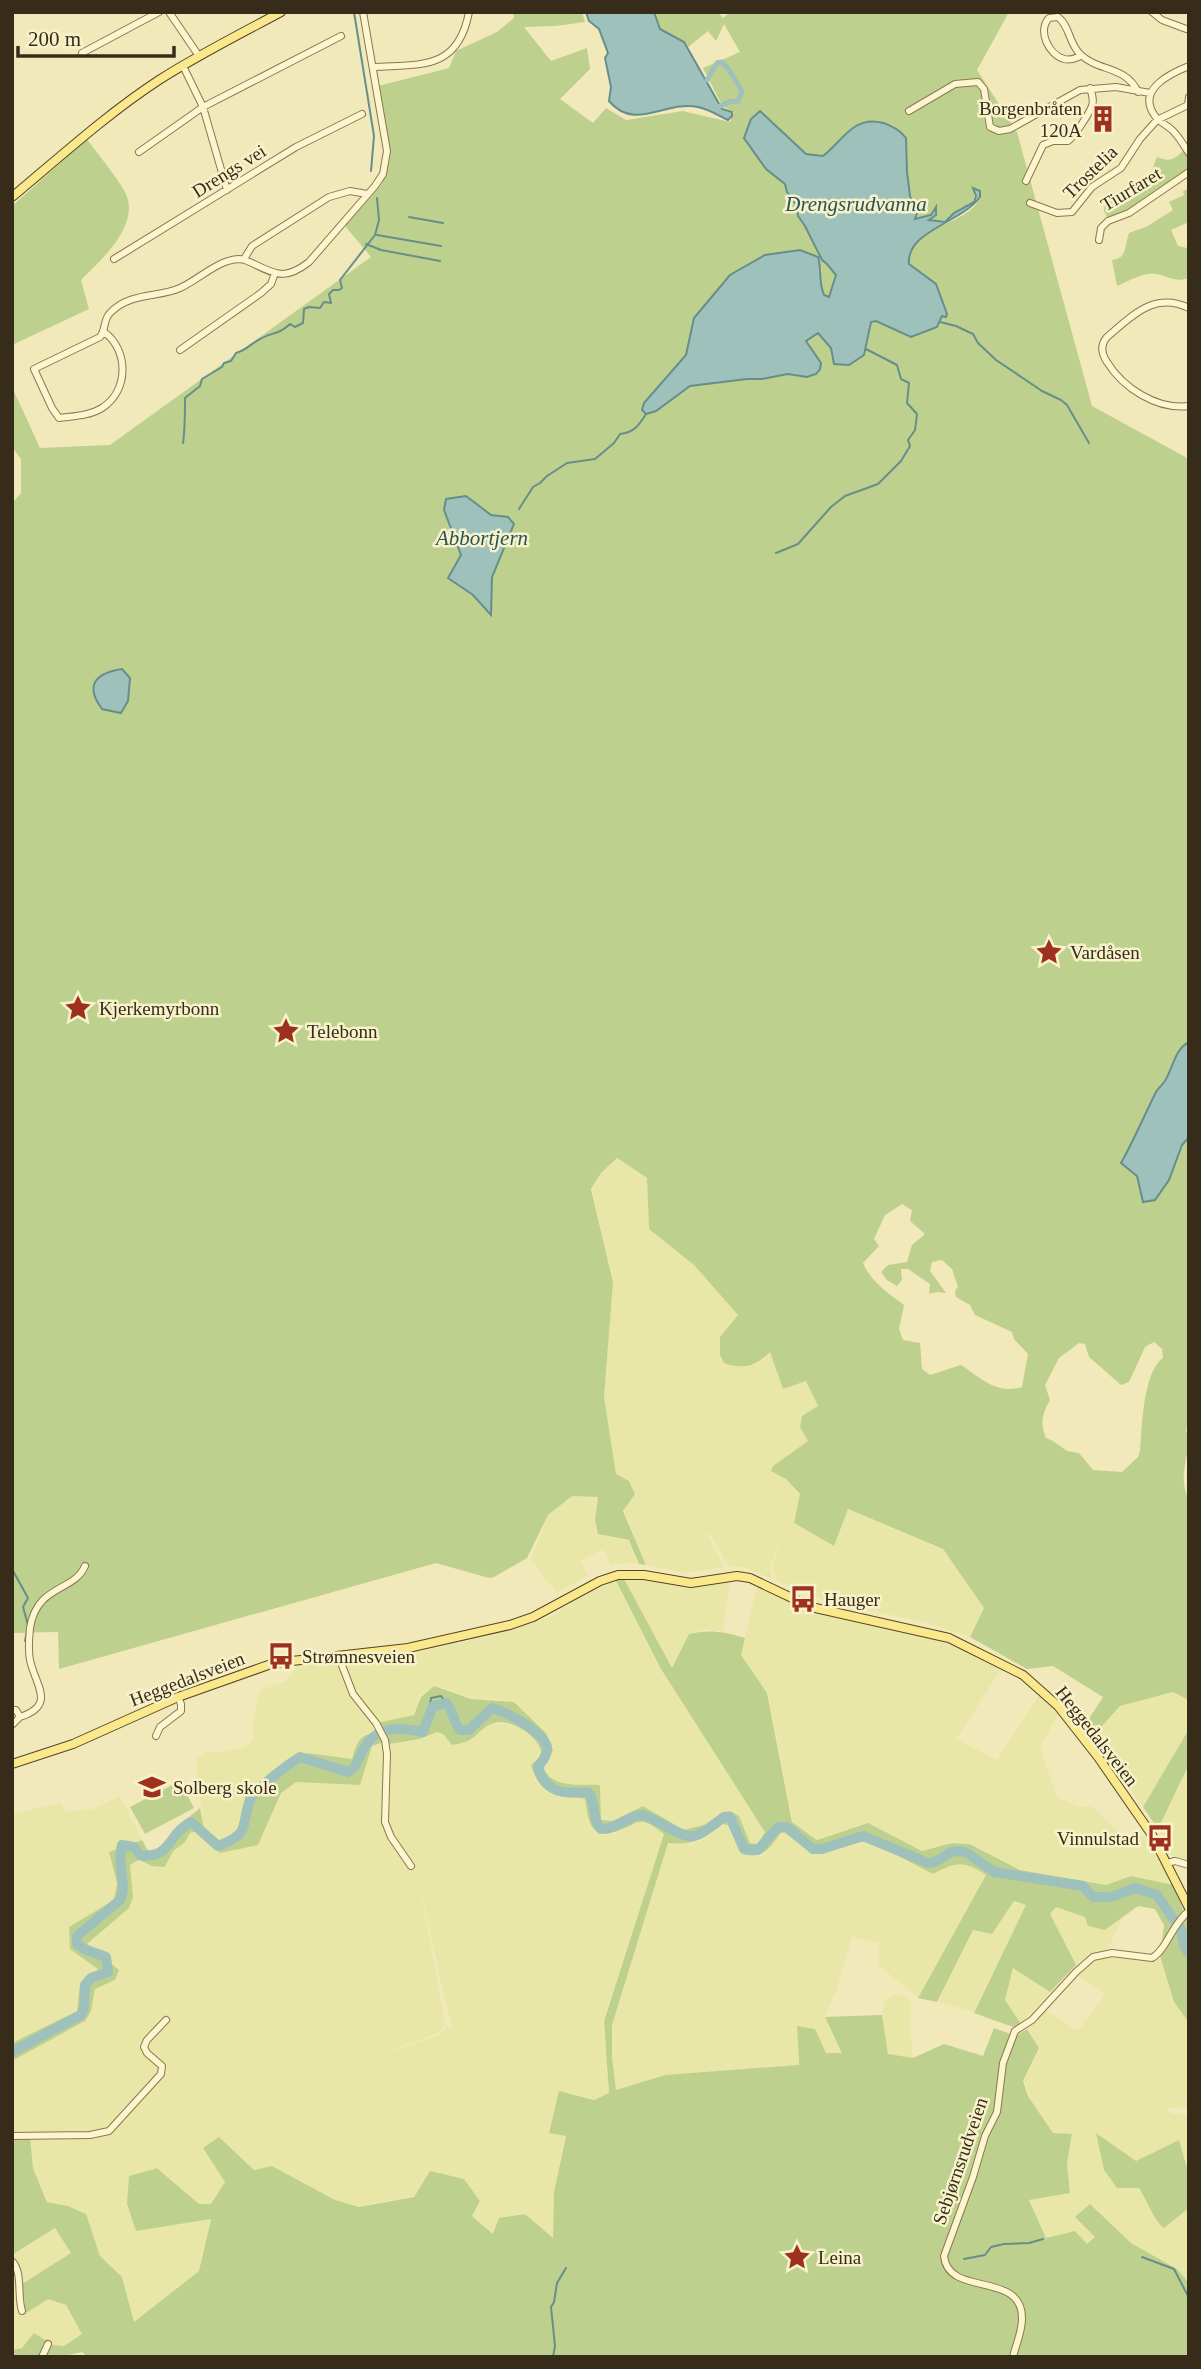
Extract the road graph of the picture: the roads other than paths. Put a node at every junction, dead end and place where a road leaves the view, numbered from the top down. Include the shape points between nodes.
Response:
1 (159, 12) edge
2 (169, 12) edge
3 (363, 12) edge
4 (469, 12) edge
5 (1152, 12) edge
6 (275, 14) edge
7 (1189, 30) edge
8 (341, 36) dead end
9 (82, 53) dead end
10 (199, 56) junction
11 (1081, 56) junction
12 (183, 65) junction
13 (1189, 66) edge
14 (374, 67) junction
15 (1090, 88) junction
16 (1138, 92) junction
17 (1150, 93) junction
18 (1188, 103) edge
19 (203, 107) junction
20 (909, 111) dead end
21 (362, 114) dead end
22 (1157, 120) junction
23 (139, 152) dead end
24 (1189, 153) edge
25 (1189, 172) edge
26 (1026, 181) dead end
27 (227, 190) junction
28 (368, 194) junction
29 (12, 197) edge
30 (1030, 203) dead end
31 (1099, 240) dead end
32 (114, 259) dead end
33 (244, 259) junction
34 (275, 274) junction
35 (1189, 308) edge
36 (104, 332) junction
37 (180, 350) dead end
38 (1189, 406) edge
39 (85, 1566) dead end
40 (338, 1655) junction
41 (178, 1697) junction
42 (12, 1710) edge
43 (20, 1717) junction
44 (12, 1725) edge
45 (156, 1737) dead end
46 (12, 1764) edge
47 (1167, 1863) junction
48 (411, 1866) dead end
49 (1189, 1866) edge
50 (1189, 1909) edge
51 (166, 2020) dead end
52 (12, 2136) edge
53 (12, 2261) edge
54 (22, 2311) dead end
55 (48, 2344) dead end
56 (42, 2357) edge
57 (1013, 2357) edge

1 - 9 street
2 - 10 street
3 - 14 street
4 - 14 street via 460,38 441,58 405,68
5 - 7 street
6 - 10 main road
8 - 19 street
10 - 12 main road
11 - 11 street via 1062,20 1049,18 1043,28 1048,46 1062,59
11 - 16 street via 1126,76
12 - 19 street
12 - 29 main road via 114,113
13 - 17 street via 1161,80
14 - 28 street via 387,151 383,174
15 - 16 street
15 - 20 street via 1070,93 1010,129 990,127 984,89 978,82 955,84
15 - 26 street via 1091,110 1074,135 1068,141 1043,145
16 - 17 street
17 - 22 street via 1150,107
18 - 22 street
19 - 23 street
19 - 27 street
21 - 27 street, Drengs vei via 296,147
22 - 24 street via 1171,128
22 - 30 street, Trostelia via 1121,168 1092,187 1072,212 1057,213
25 - 31 street, Tiurfaret via 1129,213 1108,220
27 - 32 street, Drengs vei
28 - 33 street via 350,191 329,197 252,246
28 - 34 street via 309,262 296,272
33 - 34 street
33 - 36 street via 223,263 169,292 134,297 110,313
34 - 37 street via 261,293
35 - 38 street via 1166,302 1144,307 1107,337 1102,351 1112,370 1133,390 1171,406
36 - 36 street via 34,369 59,418 90,414 116,394 123,361 120,349
39 - 43 street via 79,1576 42,1601 33,1616 30,1660 42,1695 33,1710
40 - 41 main road, Heggedalsveien via 274,1663
40 - 47 main road, Heggedalsveien via 408,1648 522,1622 618,1575 691,1583 743,1577 811,1607 949,1638 1023,1675 1082,1735
40 - 48 street via 353,1694 382,1732 387,1754 385,1822
41 - 45 street via 181,1711 160,1727
41 - 46 main road, Heggedalsveien via 79,1741
42 - 43 street
43 - 44 street
47 - 49 street
47 - 50 main road, Heggedalsveien
50 - 57 street, Sebjørnsrudveien via 1152,1958 1112,1953 1085,1963 1032,2020 1015,2031 1008,2048 997,2112 944,2256 947,2269 955,2276 995,2286 1019,2304 1022,2319
51 - 52 street via 144,2047 162,2066 161,2074 109,2131
53 - 54 street via 18,2267
55 - 56 street

